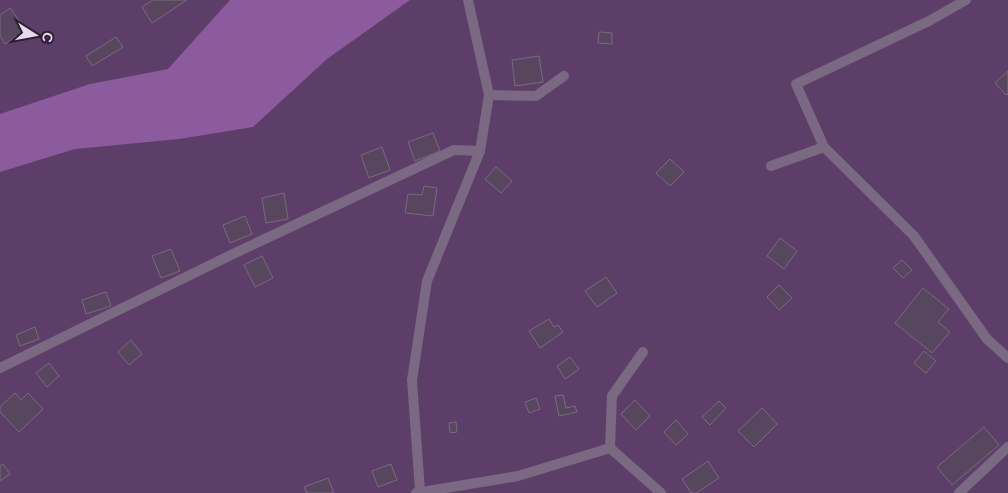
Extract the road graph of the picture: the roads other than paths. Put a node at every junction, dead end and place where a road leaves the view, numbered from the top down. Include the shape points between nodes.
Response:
1 (468, 0) edge
2 (966, 0) edge
3 (564, 76) dead end
4 (489, 96) junction
5 (824, 146) junction
6 (480, 151) junction
7 (771, 166) dead end
8 (643, 352) dead end
9 (1008, 358) edge
10 (0, 368) edge
11 (1008, 447) edge
12 (610, 448) junction
13 (417, 492) edge
14 (661, 493) edge
15 (959, 493) edge

1 - 4 lane
2 - 5 lane via 796,84
3 - 4 lane via 536,96
4 - 6 lane
5 - 7 lane
5 - 9 lane via 914,236 987,338
6 - 10 lane via 454,150
6 - 13 lane via 427,281 412,380
8 - 12 lane via 612,396
11 - 15 lane
12 - 13 lane via 518,476
12 - 14 lane

